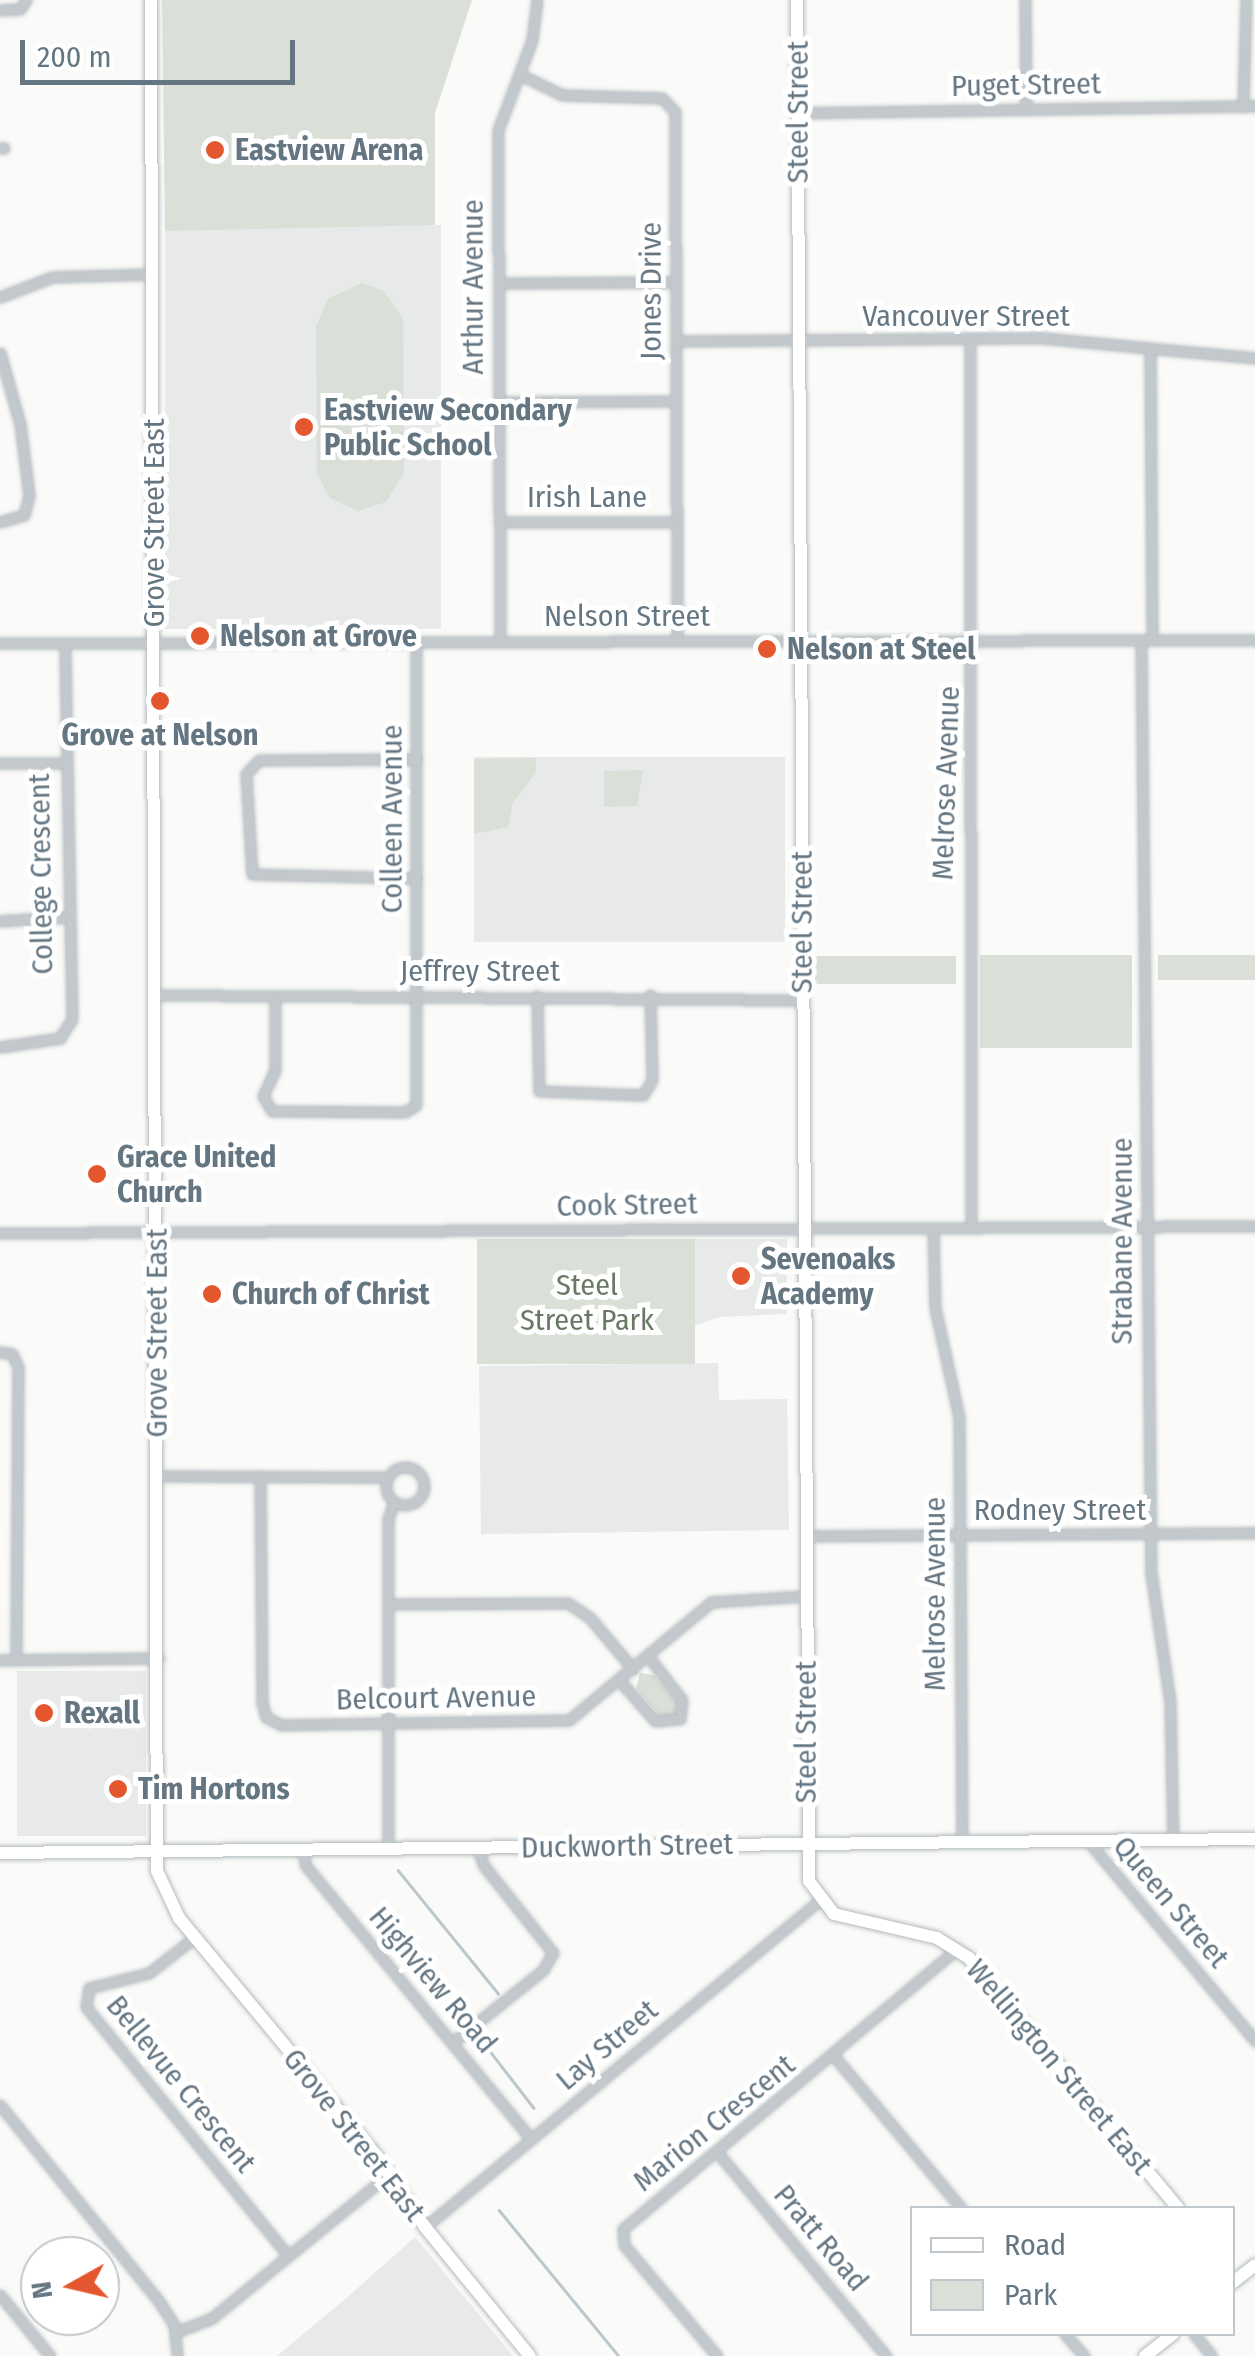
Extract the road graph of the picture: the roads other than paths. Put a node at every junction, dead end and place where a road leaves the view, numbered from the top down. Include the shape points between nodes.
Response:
1 (26, 0) edge
2 (152, 0) edge
3 (538, 0) edge
4 (797, 0) edge
5 (1025, 0) edge
6 (1246, 0) edge
7 (0, 10) edge
8 (519, 74) junction
9 (1243, 106) junction
10 (1255, 106) edge
11 (1026, 110) junction
12 (798, 113) junction
13 (152, 274) junction
14 (676, 282) junction
15 (499, 283) junction
16 (0, 297) edge
17 (970, 339) junction
18 (676, 341) junction
19 (799, 341) junction
20 (1150, 350) junction
21 (0, 353) edge
22 (1255, 358) edge
23 (499, 402) junction
24 (676, 402) junction
25 (0, 522) edge
26 (499, 522) junction
27 (676, 522) junction
28 (1146, 640) junction
29 (1255, 640) edge
30 (677, 641) junction
31 (801, 641) junction
32 (975, 641) junction
33 (416, 642) junction
34 (500, 642) junction
35 (0, 643) edge
36 (65, 643) junction
37 (154, 644) junction
38 (417, 760) junction
39 (0, 763) edge
40 (65, 763) junction
41 (417, 878) junction
42 (66, 917) junction
43 (0, 921) edge
44 (156, 995) junction
45 (418, 995) junction
46 (276, 996) junction
47 (537, 996) junction
48 (650, 996) junction
49 (802, 1000) junction
50 (0, 1046) edge
51 (1146, 1226) junction
52 (1255, 1226) edge
53 (932, 1228) junction
54 (971, 1228) junction
55 (804, 1229) junction
56 (0, 1233) edge
57 (157, 1234) junction
58 (0, 1352) edge
59 (158, 1476) junction
60 (260, 1476) junction
61 (387, 1477) junction
62 (394, 1502) junction
63 (1255, 1533) edge
64 (1150, 1534) junction
65 (960, 1535) junction
66 (805, 1536) junction
67 (806, 1596) junction
68 (388, 1604) junction
69 (648, 1656) junction
70 (159, 1658) junction
71 (0, 1660) edge
72 (16, 1660) junction
73 (633, 1669) junction
74 (620, 1681) junction
75 (388, 1724) junction
76 (1255, 1839) edge
77 (1173, 1840) junction
78 (1088, 1841) junction
79 (962, 1842) junction
80 (807, 1844) junction
81 (388, 1848) junction
82 (477, 1848) junction
83 (302, 1849) junction
84 (156, 1853) junction
85 (0, 1854) edge
86 (820, 1900) junction
87 (195, 1937) junction
88 (958, 1948) junction
89 (1255, 2042) edge
90 (452, 2043) junction
91 (834, 2056) junction
92 (0, 2106) edge
93 (532, 2140) junction
94 (718, 2152) junction
95 (389, 2174) junction
96 (959, 2206) edge
97 (1176, 2206) edge
98 (425, 2227) junction
99 (288, 2256) junction
100 (0, 2295) edge
101 (176, 2332) junction
102 (1068, 2336) edge
103 (1171, 2336) edge
104 (1196, 2336) edge
105 (50, 2356) edge
106 (177, 2356) edge
107 (530, 2356) edge
108 (718, 2356) edge
109 (886, 2356) edge
110 (1084, 2356) edge
111 (1146, 2356) edge
112 (1212, 2356) edge

1 - 7 street via 20,8
2 - 13 street, Grove Street East
3 - 8 street, Arthur Avenue
4 - 12 street, Steel Street
5 - 11 street
6 - 9 street
8 - 14 street, Jones Drive via 562,96 669,100 676,112
8 - 15 street, Arthur Avenue via 498,130
9 - 10 street, Puget Street
9 - 11 street, Puget Street
11 - 12 street, Puget Street
12 - 19 street, Steel Street
13 - 16 street via 52,277
13 - 37 street, Grove Street East
14 - 15 street
14 - 18 street, Jones Drive
15 - 23 street, Arthur Avenue
17 - 19 street, Vancouver Street
17 - 20 street, Vancouver Street via 1070,339
17 - 32 street, Melrose Avenue
18 - 19 street, Vancouver Street
18 - 24 street, Jones Drive
19 - 31 street, Steel Street
20 - 22 street, Vancouver Street
20 - 28 street, Strabane Avenue
21 - 25 street via 20,424 29,495 24,515
23 - 24 street
23 - 26 street, Arthur Avenue
24 - 27 street, Jones Drive
26 - 27 street, Irish Lane
26 - 34 street, Arthur Avenue
27 - 30 street, Jones Drive
28 - 29 street, Nelson Street
28 - 32 street, Nelson Street
28 - 51 street, Strabane Avenue
30 - 31 street, Nelson Street
30 - 34 street, Nelson Street
31 - 32 street, Nelson Street
31 - 49 street, Steel Street
32 - 54 street, Melrose Avenue via 966,922
33 - 34 street, Nelson Street
33 - 37 street, Nelson Street
33 - 38 street, Colleen Avenue
35 - 36 street, Nelson Street
36 - 37 street, Nelson Street
36 - 40 street, College Crescent
37 - 44 street, Grove Street East
38 - 41 street, Colleen Avenue
38 - 41 street via 259,760 246,774 252,874
39 - 40 street
40 - 42 street, College Crescent
41 - 45 street, Colleen Avenue
42 - 43 street
42 - 50 street, College Crescent via 70,1028 53,1040
44 - 46 street, Jeffrey Street
44 - 57 street, Grove Street East
45 - 46 street, Jeffrey Street
45 - 46 street, Colleen Avenue via 416,1105 405,1112 362,1113 279,1112 266,1105 263,1096 275,1070
45 - 47 street, Jeffrey Street
47 - 48 street, Jeffrey Street
47 - 48 street via 539,1091 642,1095 652,1080
48 - 49 street, Jeffrey Street
49 - 55 street, Steel Street
51 - 52 street, Cook Street
51 - 54 street, Cook Street
51 - 64 street, Strabane Avenue
53 - 54 street, Cook Street
53 - 55 street, Cook Street
53 - 65 street, Melrose Avenue via 935,1308 959,1406
55 - 57 street, Cook Street
55 - 66 street, Steel Street
56 - 57 street, Cook Street
57 - 59 street, Grove Street East
58 - 72 street via 12,1354 18,1367
59 - 60 street
59 - 70 street, Grove Street East
60 - 61 street
60 - 75 street, Belcourt Avenue via 266,1717 282,1725
61 - 62 street
61 - 62 street via 410,1467 423,1480 413,1503
62 - 68 street
63 - 64 street, Rodney Street
64 - 65 street, Rodney Street
64 - 77 street, Strabane Avenue via 1170,1702
65 - 66 street, Rodney Street
65 - 79 street, Melrose Avenue
66 - 67 street, Steel Street
67 - 69 street, Belcourt Avenue via 720,1599
67 - 80 street, Steel Street
68 - 73 street via 568,1603 590,1618
68 - 75 street
69 - 73 street, Belcourt Avenue
69 - 74 street via 682,1700 680,1719 664,1726 655,1721
70 - 72 street
70 - 84 street, Grove Street East
71 - 72 street
73 - 74 street, Belcourt Avenue
74 - 75 street, Belcourt Avenue via 560,1722
75 - 81 street
76 - 77 street, Duckworth Street
77 - 78 street, Duckworth Street
78 - 79 street, Duckworth Street
78 - 89 street, Queen Street
79 - 80 street, Duckworth Street
80 - 82 street, Duckworth Street
80 - 86 street via 809,1881
81 - 82 street, Duckworth Street
81 - 83 street, Duckworth Street
82 - 90 street via 553,1953 543,1970
83 - 84 street, Duckworth Street
83 - 90 street, Highview Road via 306,1866
84 - 85 street, Duckworth Street
84 - 87 street, Grove Street East via 167,1898
86 - 88 street, Wellington Street East via 834,1914
86 - 93 street, Lay Street
87 - 95 street, Grove Street East
87 - 99 street, Bellevue Crescent via 149,1973 88,1988 86,2007
88 - 91 street, Marion Crescent
88 - 97 street, Wellington Street East
90 - 93 street, Highview Road
91 - 94 street, Marion Crescent
91 - 96 street
92 - 101 street via 158,2300
93 - 98 street, Lay Street
94 - 108 street, Marion Crescent via 621,2234
94 - 109 street, Pratt Road
95 - 98 street, Grove Street East
95 - 99 street
98 - 107 street, Grove Street East
99 - 101 street via 204,2323
100 - 105 street
101 - 106 street
102 - 110 street
103 - 111 street
104 - 112 street

